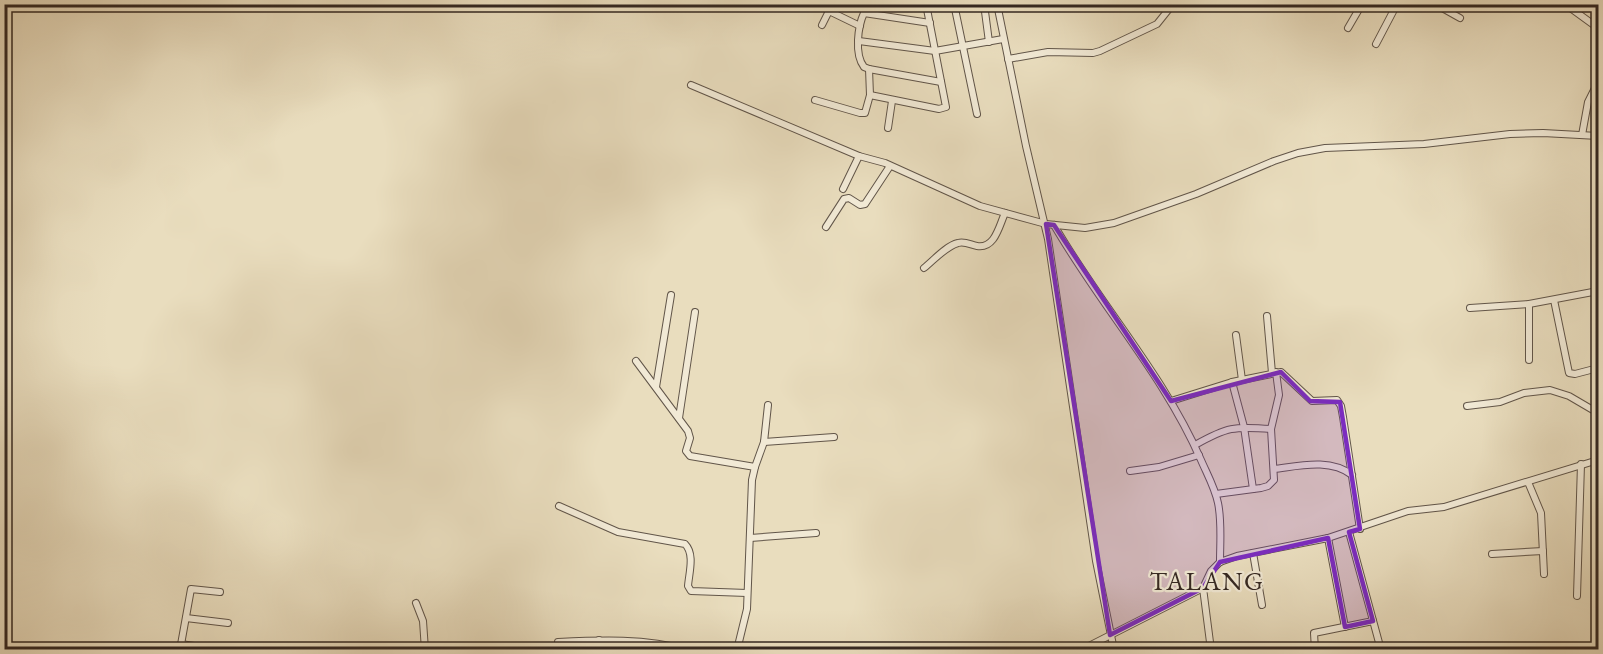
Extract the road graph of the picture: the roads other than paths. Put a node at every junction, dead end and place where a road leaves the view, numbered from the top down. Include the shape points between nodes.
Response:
1 (818, 4) edge
2 (926, 4) edge
3 (954, 4) edge
4 (984, 4) edge
5 (997, 4) edge
6 (1173, 4) edge
7 (1362, 4) edge
8 (1397, 4) edge
9 (1435, 4) edge
10 (1565, 4) edge
11 (829, 11) junction
12 (1460, 18) dead end
13 (930, 23) junction
14 (822, 25) dead end
15 (860, 26) junction
16 (1348, 28) dead end
17 (1599, 28) edge
18 (1004, 39) junction
19 (859, 41) junction
20 (989, 42) junction
21 (1376, 44) dead end
22 (963, 47) junction
23 (935, 51) junction
24 (1008, 59) junction
25 (869, 69) junction
26 (941, 82) junction
27 (1599, 82) edge
28 (692, 86) dead end
29 (870, 95) junction
30 (815, 100) dead end
31 (892, 101) junction
32 (977, 114) dead end
33 (888, 128) dead end
34 (1582, 135) junction
35 (1599, 136) edge
36 (859, 156) junction
37 (890, 166) junction
38 (843, 189) dead end
39 (1005, 213) junction
40 (1046, 224) junction
41 (1054, 225) junction
42 (826, 226) dead end
43 (924, 268) dead end
44 (1599, 291) edge
45 (671, 295) dead end
46 (1554, 300) junction
47 (1529, 304) junction
48 (1470, 308) dead end
49 (695, 312) dead end
50 (1267, 316) dead end
51 (1236, 335) dead end
52 (1528, 360) dead end
53 (636, 361) dead end
54 (1599, 368) edge
55 (1274, 372) junction
56 (1242, 380) junction
57 (1232, 382) junction
58 (656, 387) junction
59 (1171, 401) junction
60 (768, 405) dead end
61 (1467, 406) dead end
62 (1599, 412) edge
63 (679, 418) junction
64 (1244, 426) junction
65 (1271, 429) junction
66 (834, 437) dead end
67 (764, 442) junction
68 (1195, 445) junction
69 (1199, 455) junction
70 (1599, 460) edge
71 (1581, 464) junction
72 (755, 467) junction
73 (1274, 469) junction
74 (1130, 471) dead end
75 (1352, 476) junction
76 (1528, 482) junction
77 (1253, 489) junction
78 (1216, 494) junction
79 (559, 506) dead end
80 (1360, 529) junction
81 (1349, 532) junction
82 (816, 533) dead end
83 (750, 538) junction
84 (1328, 538) junction
85 (1543, 551) junction
86 (1253, 553) junction
87 (1492, 554) dead end
88 (1220, 562) junction
89 (1544, 574) dead end
90 (1203, 588) junction
91 (220, 592) dead end
92 (747, 593) junction
93 (1577, 596) dead end
94 (416, 603) dead end
95 (1262, 605) dead end
96 (186, 618) junction
97 (1373, 621) junction
98 (228, 623) dead end
99 (1345, 627) junction
100 (1110, 635) junction
101 (599, 640) junction
102 (558, 642) dead end
103 (180, 647) edge
104 (219, 650) edge
105 (425, 650) edge
106 (599, 650) edge
107 (687, 650) edge
108 (737, 650) edge
109 (1081, 650) edge
110 (1114, 650) edge
111 (1211, 650) edge
112 (1315, 650) edge
113 (1381, 650) edge

1 - 11 street
2 - 13 street
3 - 22 street
4 - 20 street
5 - 18 street
6 - 24 street via 1157,24 1100,51 1044,52
7 - 16 street
8 - 21 street
9 - 12 street
10 - 17 street
11 - 14 street
11 - 15 street
13 - 15 street via 866,13
13 - 23 street
15 - 19 street
18 - 20 street
18 - 24 street
19 - 23 street
19 - 25 street via 861,63
20 - 22 street
22 - 23 street
22 - 32 street
23 - 26 street
24 - 40 street
25 - 26 street
25 - 29 street
26 - 31 street via 944,109
27 - 34 street via 1588,102
28 - 36 street
29 - 30 street via 863,114
29 - 31 street
31 - 33 street
34 - 35 street
34 - 41 street via 1510,134 1424,144 1325,148 1274,161 1196,194 1114,222 1085,228
36 - 37 street
36 - 38 street
37 - 39 street
37 - 42 street via 866,204 844,199
39 - 40 street
39 - 43 street via 989,244 958,243
40 - 41 street
40 - 100 street
41 - 59 street
44 - 46 street
45 - 58 street
46 - 47 street
46 - 54 street via 1569,373
47 - 48 street
47 - 52 street
49 - 63 street
50 - 55 street
51 - 56 street
53 - 58 street
55 - 56 street
55 - 65 street via 1279,395
55 - 75 street via 1285,374 1312,401 1340,402
56 - 57 street
57 - 59 street
57 - 64 street
58 - 63 street
59 - 68 street
60 - 67 street
61 - 62 street via 1550,390
63 - 72 street via 689,433 686,451 690,456
64 - 65 street
64 - 68 street via 1226,429
64 - 77 street
65 - 73 street
66 - 67 street
67 - 72 street
68 - 69 street
69 - 74 street
69 - 78 street
70 - 71 street
71 - 76 street
71 - 93 street
72 - 83 street
73 - 75 street via 1328,465
73 - 77 street via 1271,483
75 - 80 street
76 - 80 street via 1444,507 1408,511
76 - 85 street via 1541,513
77 - 78 street
78 - 88 street
79 - 92 street via 618,532 685,544 691,555 691,591
80 - 81 street
81 - 84 street
81 - 97 street
82 - 83 street
83 - 92 street
84 - 86 street
84 - 99 street
85 - 87 street
85 - 89 street
86 - 88 street
86 - 95 street
88 - 90 street
90 - 100 street
90 - 111 street
91 - 96 street via 191,589
92 - 108 street via 745,624
94 - 105 street via 423,621
96 - 98 street
96 - 103 street
97 - 99 street
97 - 113 street
99 - 112 street via 1314,633
100 - 109 street
100 - 110 street
101 - 102 street
101 - 106 street
101 - 107 street
103 - 104 street

